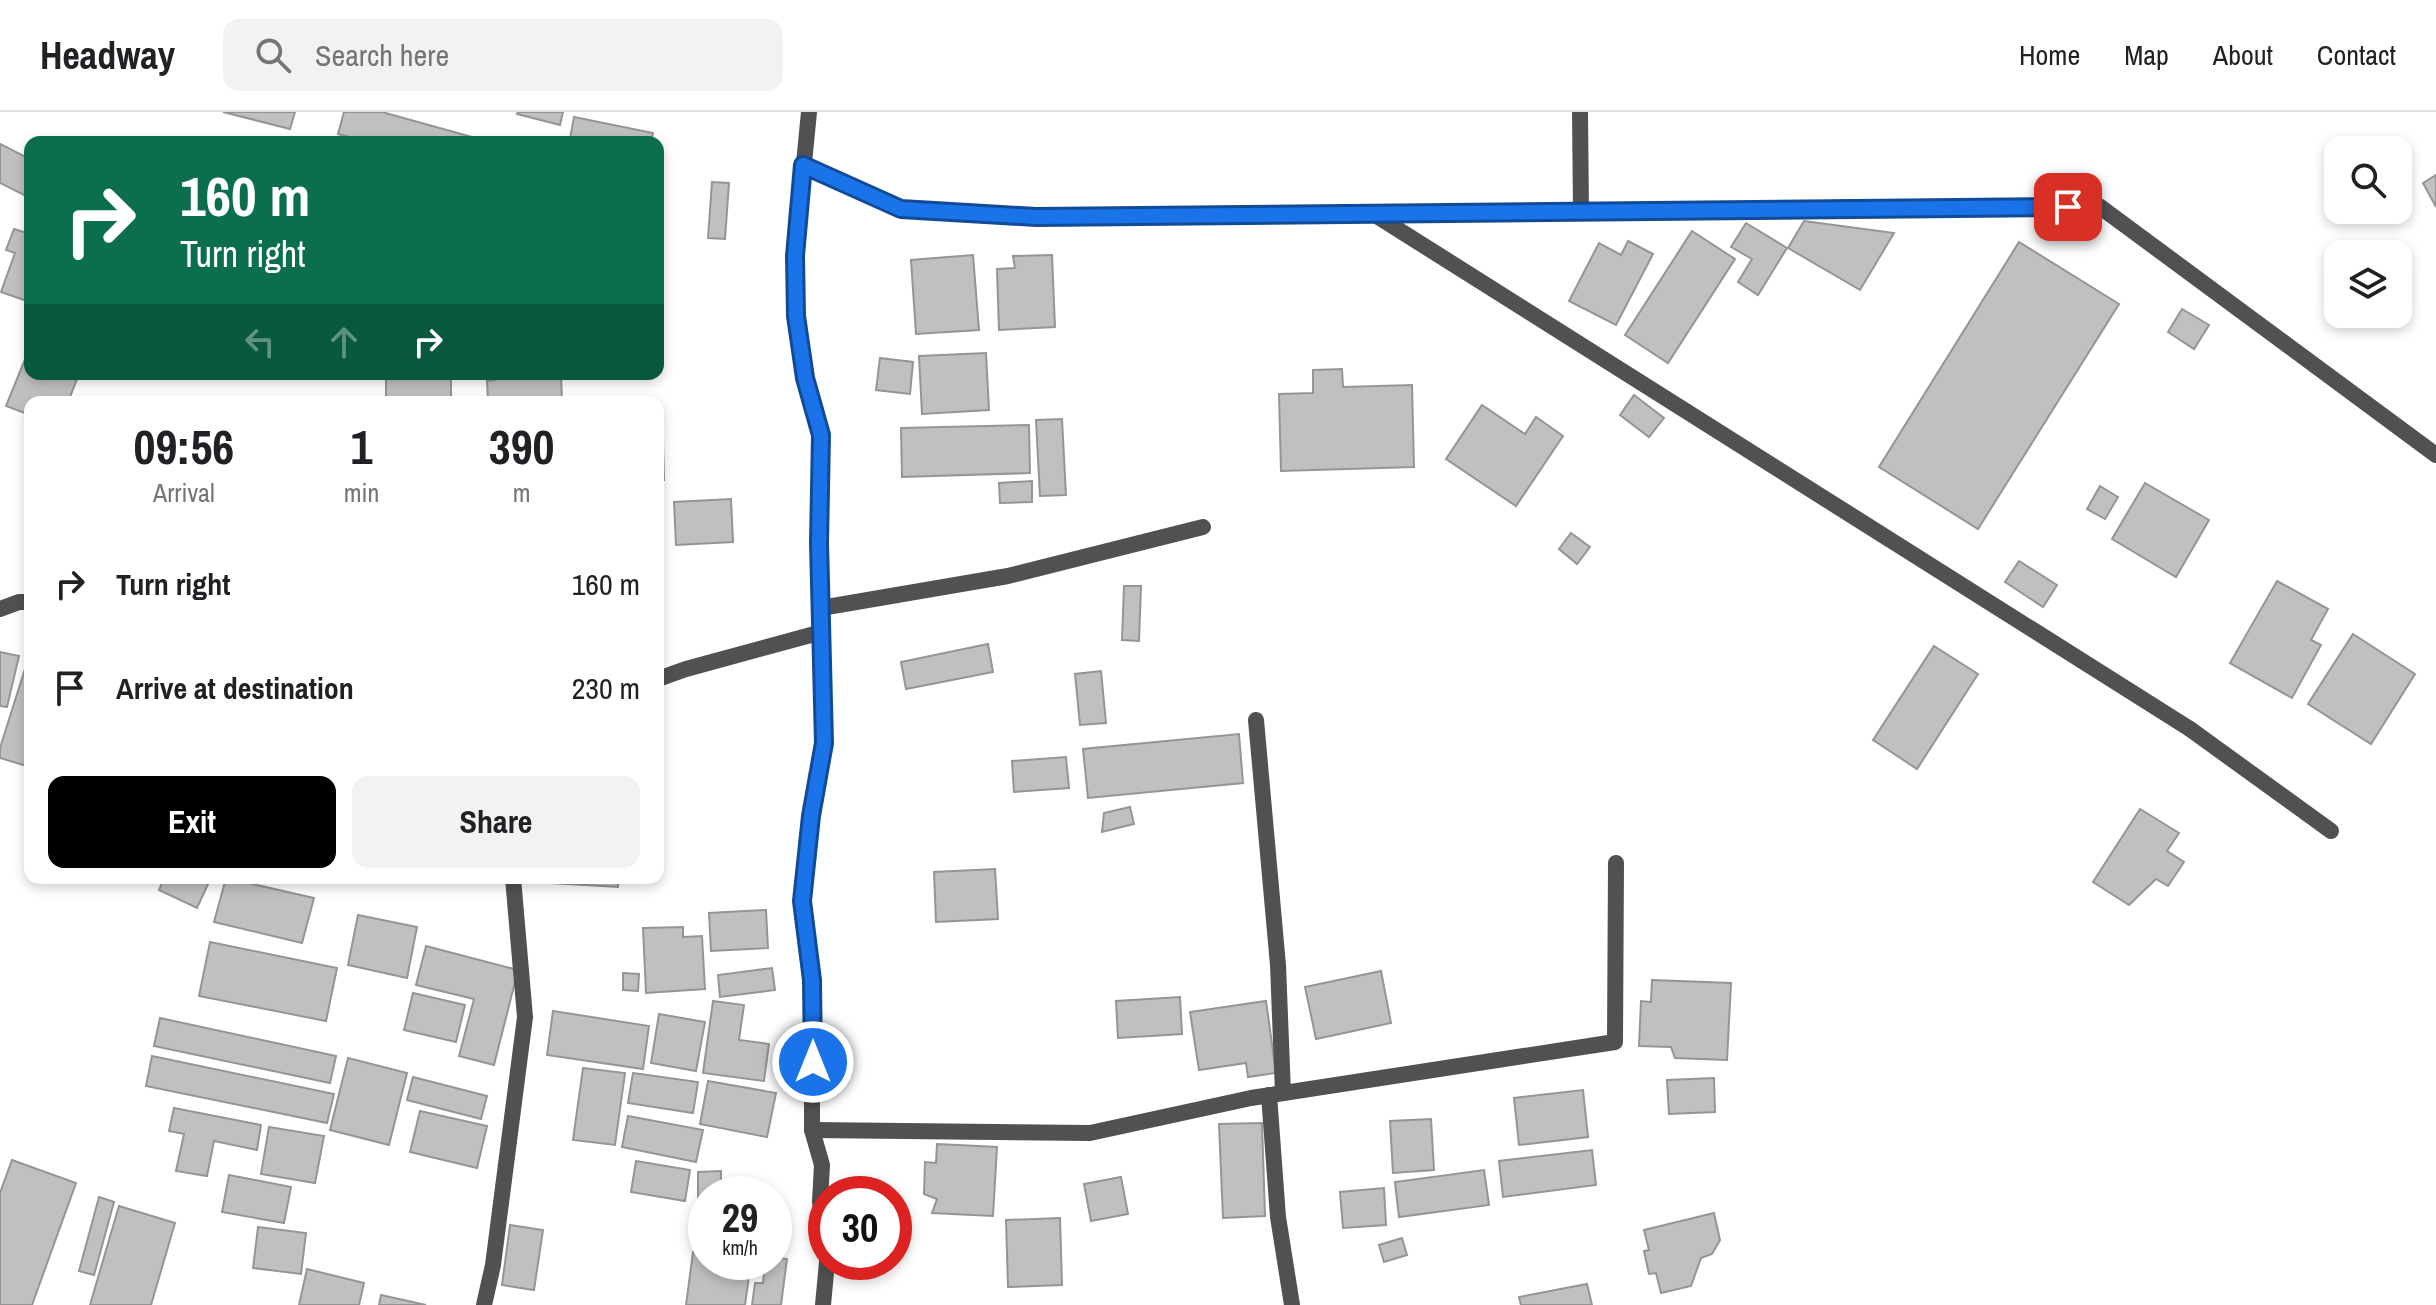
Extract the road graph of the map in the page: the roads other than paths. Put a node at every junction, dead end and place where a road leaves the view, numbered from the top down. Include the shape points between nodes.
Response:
1 (809, 112) edge
2 (1580, 112) edge
3 (803, 165) junction
4 (1581, 211) junction
5 (1372, 213) junction
6 (2436, 455) edge
7 (1203, 527) dead end
8 (24, 602) edge
9 (821, 608) junction
10 (0, 609) edge
11 (822, 632) junction
12 (664, 677) edge
13 (1256, 720) dead end
14 (2331, 831) dead end
15 (1616, 863) dead end
16 (514, 884) edge
17 (1276, 1094) junction
18 (812, 1130) junction
19 (821, 1176) edge
20 (825, 1280) edge
21 (484, 1305) edge
22 (823, 1305) edge
23 (1292, 1305) edge

1 - 3 street
2 - 4 street
3 - 5 street via 901,209 1036,217
3 - 9 street via 796,316 821,435
4 - 5 street
4 - 6 street via 2099,206
5 - 14 street via 2190,729
7 - 9 street via 1008,576
8 - 10 street
9 - 11 street
11 - 12 street
11 - 18 street via 824,743 802,901 812,980
13 - 17 street via 1278,965
15 - 17 street via 1615,1042
16 - 21 street via 525,1017
17 - 18 street via 1090,1133
17 - 23 street via 1278,1217
18 - 19 street
20 - 22 street

